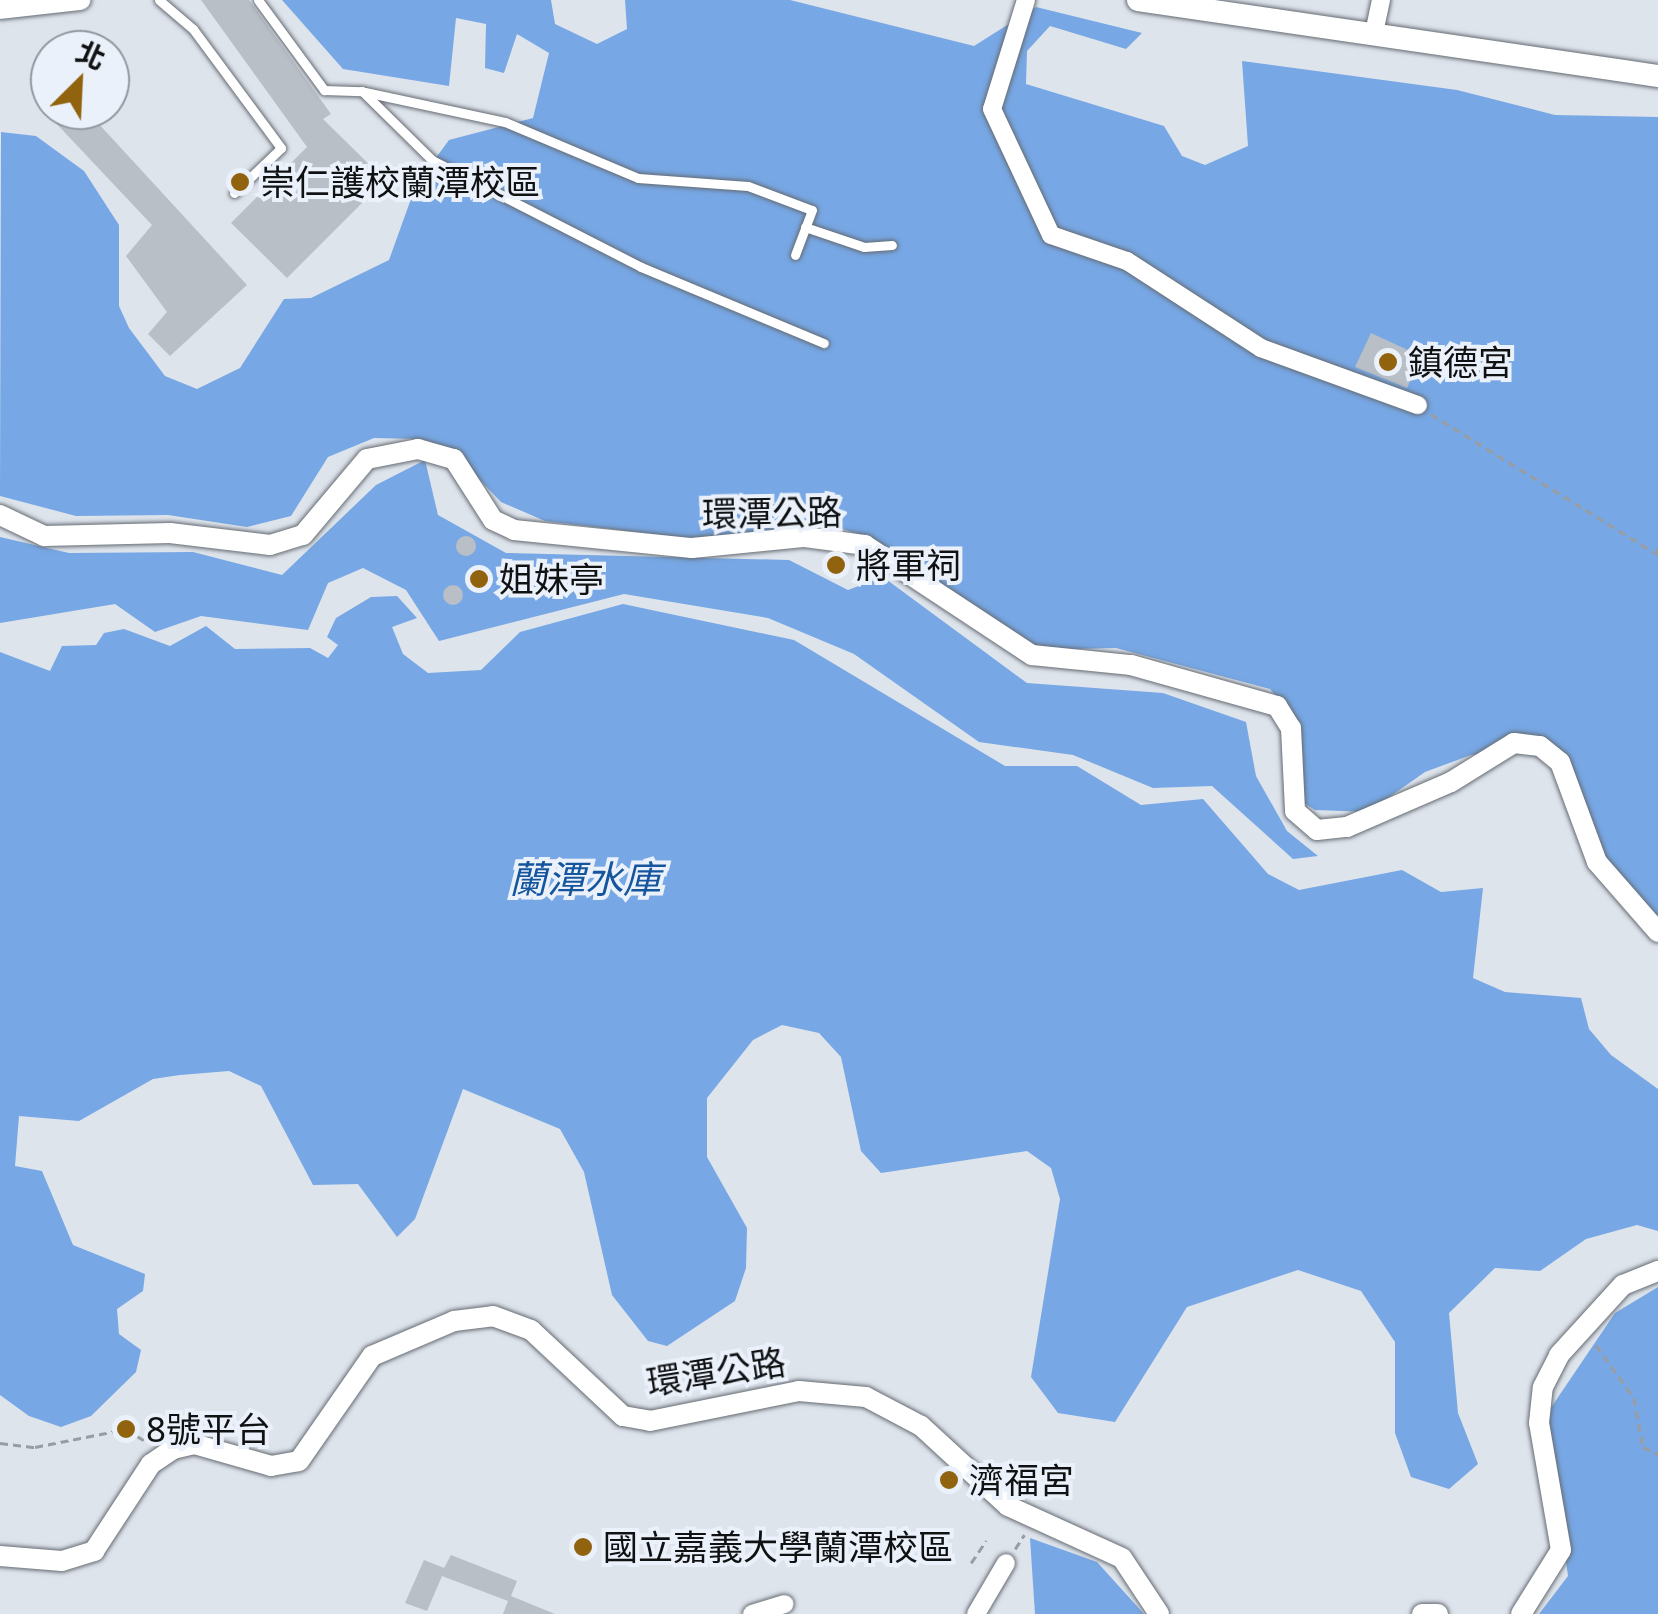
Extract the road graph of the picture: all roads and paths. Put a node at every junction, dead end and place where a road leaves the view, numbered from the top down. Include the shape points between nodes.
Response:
1 (80, 0) edge
2 (159, 0) edge
3 (258, 0) edge
4 (1026, 0) edge
5 (1140, 0) edge
6 (1381, 0) edge
7 (0, 9) edge
8 (1374, 32) junction
9 (1658, 76) edge
10 (362, 91) junction
11 (234, 193) dead end
12 (805, 228) junction
13 (892, 245) dead end
14 (795, 255) dead end
15 (824, 342) dead end
16 (1418, 406) joint
17 (0, 515) edge
18 (1658, 548) edge
19 (1656, 555) edge
20 (1658, 932) edge
21 (1658, 1271) edge
22 (1600, 1359) dead end
23 (0, 1444) edge
24 (165, 1454) junction
25 (1658, 1454) edge
26 (1032, 1521) junction
27 (986, 1541) dead end
28 (0, 1556) edge
29 (971, 1563) dead end
30 (1006, 1564) joint
31 (784, 1604) dead end
32 (752, 1614) edge
33 (976, 1614) edge
34 (1159, 1614) edge
35 (1422, 1614) edge
36 (1438, 1614) edge
37 (1522, 1614) edge

1 - 7 street
2 - 11 lane via 193,29 281,148
3 - 10 lane via 324,90
4 - 16 street via 992,109 1051,235 1127,261 1261,348
5 - 8 main road
6 - 8 street
8 - 9 main road
10 - 12 lane via 506,122 638,178 748,186 812,210
10 - 15 lane via 432,160 641,267
12 - 13 lane via 864,247
12 - 14 lane
16 - 19 path
17 - 20 street, 環潭公路 via 44,536 170,532 270,545 304,535 367,458 418,449 454,460 493,520 526,532 692,548 805,537 866,545 1032,655 1130,665 1278,706 1291,728 1295,810 1317,830 1347,827 1451,782 1514,743 1540,746 1566,775 1597,862
18 - 19 path
21 - 37 street via 1623,1284 1559,1354 1543,1387 1538,1423 1561,1550
22 - 25 path via 1634,1398 1639,1438
23 - 24 path via 35,1447 126,1429
24 - 26 street, 環潭公路 via 194,1444 272,1466 299,1461 372,1356 454,1321 492,1316 531,1330 623,1416 650,1421 799,1392 866,1397 921,1426
24 - 28 street via 94,1550 62,1561
26 - 30 path
26 - 34 street, 環潭公路 via 1122,1558
27 - 29 path
30 - 33 street
31 - 32 street
35 - 36 street

